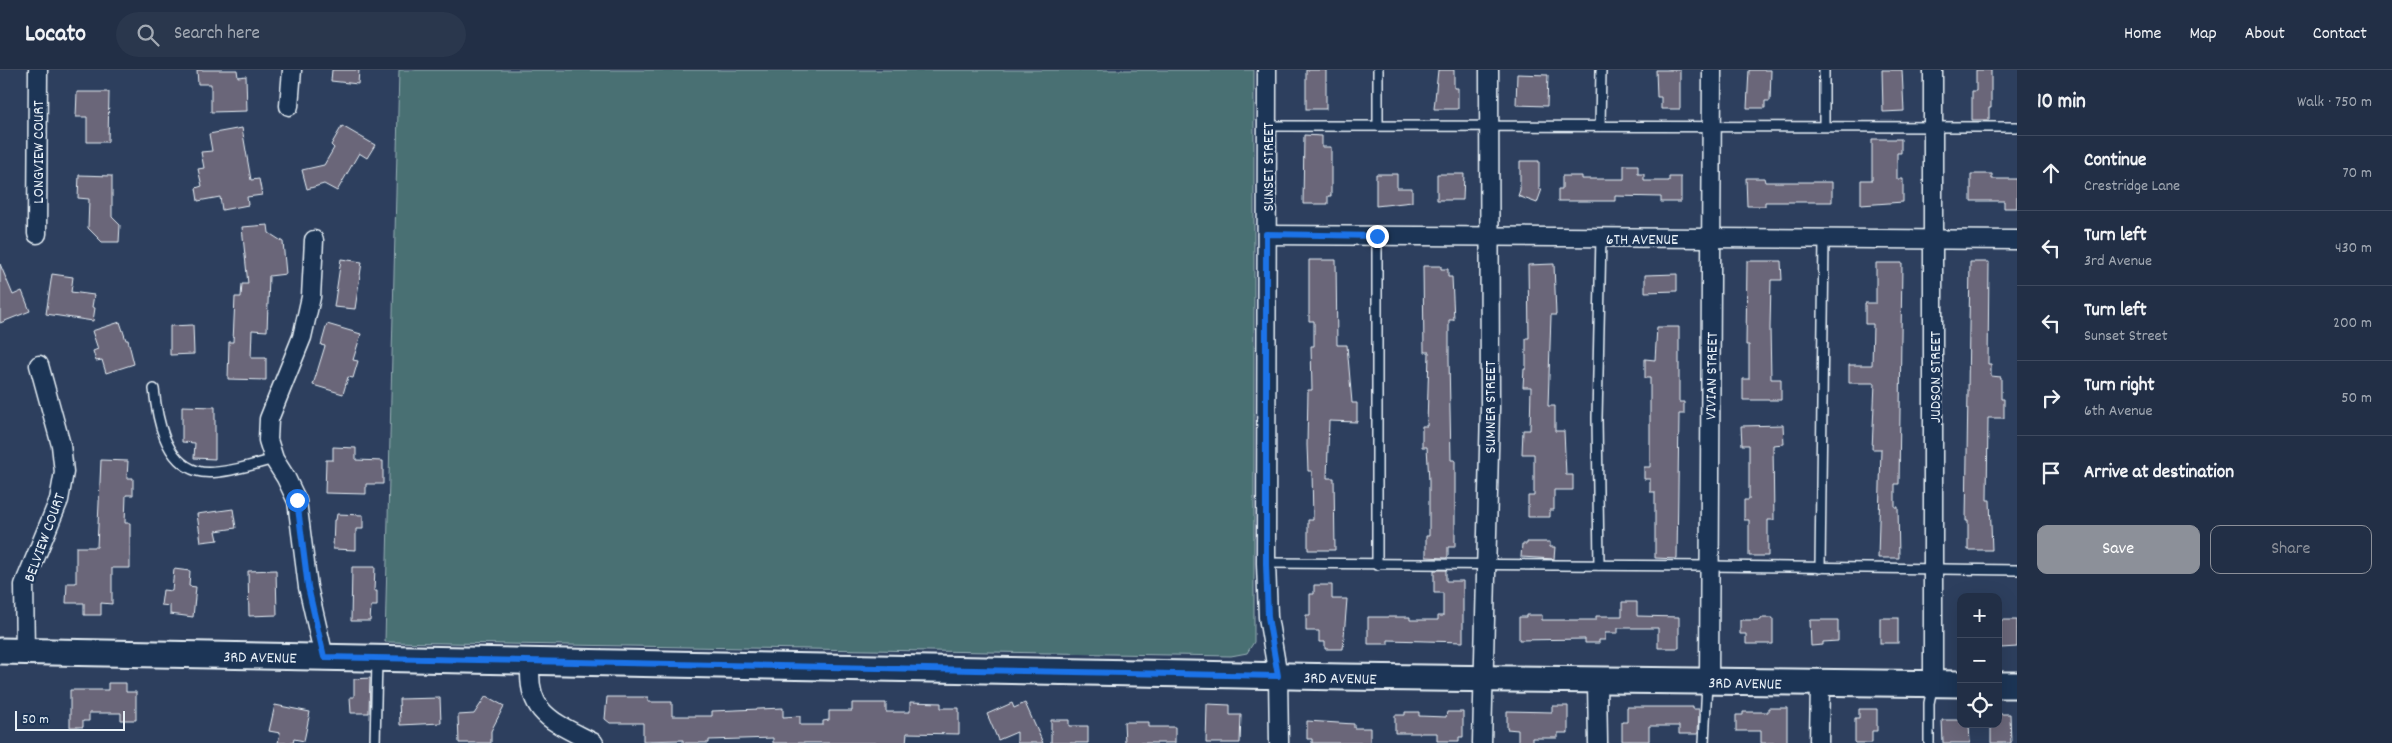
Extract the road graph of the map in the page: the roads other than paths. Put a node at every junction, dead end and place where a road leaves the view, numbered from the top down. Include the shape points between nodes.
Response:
1 (38, 70) edge
2 (292, 70) edge
3 (1266, 70) edge
4 (1378, 70) edge
5 (1489, 70) edge
6 (1600, 70) edge
7 (1712, 70) edge
8 (1824, 70) edge
9 (1933, 70) edge
10 (289, 106) dead end
11 (1266, 126) junction
12 (1378, 126) junction
13 (1489, 126) junction
14 (1600, 126) junction
15 (1712, 126) junction
16 (1824, 126) junction
17 (1931, 126) junction
18 (2017, 127) edge
19 (37, 234) dead end
20 (1266, 234) junction
21 (1377, 236) junction
22 (1488, 237) junction
23 (1601, 238) junction
24 (1712, 238) junction
25 (1824, 239) junction
26 (1932, 239) junction
27 (314, 240) dead end
28 (2017, 240) edge
29 (39, 365) dead end
30 (154, 389) dead end
31 (274, 459) junction
32 (1266, 564) junction
33 (1377, 565) junction
34 (1487, 565) junction
35 (1599, 565) junction
36 (1711, 566) junction
37 (1820, 568) junction
38 (1933, 570) junction
39 (2017, 570) edge
40 (0, 651) edge
41 (25, 652) junction
42 (324, 657) junction
43 (378, 658) junction
44 (531, 660) junction
45 (1278, 676) junction
46 (1484, 679) junction
47 (1598, 681) junction
48 (1708, 681) junction
49 (1820, 682) junction
50 (1933, 684) junction
51 (1957, 684) edge
52 (2002, 685) edge
53 (2017, 685) edge
54 (375, 743) edge
55 (594, 743) edge
56 (1279, 743) edge
57 (1482, 743) edge
58 (1598, 743) edge
59 (1704, 743) edge
60 (1819, 743) edge
61 (1929, 743) edge

1 - 19 street, LONGVIEW COURT
2 - 10 street
3 - 11 street, SUNSET STREET
4 - 12 lane
5 - 13 street, SUMNER STREET
6 - 14 lane
7 - 15 street, VIVIAN STREET
8 - 16 lane
9 - 17 street, JUDSON STREET
11 - 12 lane
11 - 20 street, SUNSET STREET
12 - 13 lane
13 - 14 lane
13 - 22 street, SUMNER STREET
14 - 15 lane
15 - 16 lane
15 - 24 street, VIVIAN STREET
16 - 17 lane
17 - 18 lane
17 - 26 street, JUDSON STREET
20 - 21 street, 6TH AVENUE
20 - 32 street, SUNSET STREET
21 - 22 street, 6TH AVENUE
21 - 33 lane
22 - 23 street, 6TH AVENUE
22 - 34 street, SUMNER STREET via 1490,408
23 - 24 street, 6TH AVENUE
23 - 35 lane via 1597,418
24 - 25 street, 6TH AVENUE
24 - 36 street, VIVIAN STREET
25 - 26 street, 6TH AVENUE
25 - 37 lane
26 - 28 street, 6TH AVENUE
26 - 38 street, JUDSON STREET
27 - 31 street via 311,297 302,337 269,419 268,440
29 - 41 street, BELVIEW COURT via 61,445 64,472 59,500 24,585
30 - 31 lane via 158,422 170,447 182,461 198,471 235,470
31 - 42 street via 297,500 308,587
32 - 33 lane
32 - 45 street, SUNSET STREET via 1268,617
33 - 34 lane
34 - 35 lane
34 - 46 street, SUMNER STREET
35 - 36 lane
36 - 37 lane
36 - 48 street, VIVIAN STREET
37 - 38 lane
38 - 39 lane
38 - 50 street, JUDSON STREET
40 - 41 street, 3RD AVENUE
41 - 42 street, 3RD AVENUE
42 - 43 street, 3RD AVENUE
43 - 44 street, 3RD AVENUE
43 - 54 lane
44 - 45 street, 3RD AVENUE
44 - 55 street via 530,687 538,706 548,719
45 - 46 street, 3RD AVENUE
45 - 56 street, SUNSET STREET
46 - 47 street, 3RD AVENUE
46 - 57 street, SUMNER STREET
47 - 48 street, 3RD AVENUE
47 - 58 street
48 - 49 street, 3RD AVENUE
48 - 59 lane
49 - 50 street, 3RD AVENUE
49 - 60 street
50 - 51 street, 3RD AVENUE
50 - 61 lane via 1929,703
52 - 53 street

